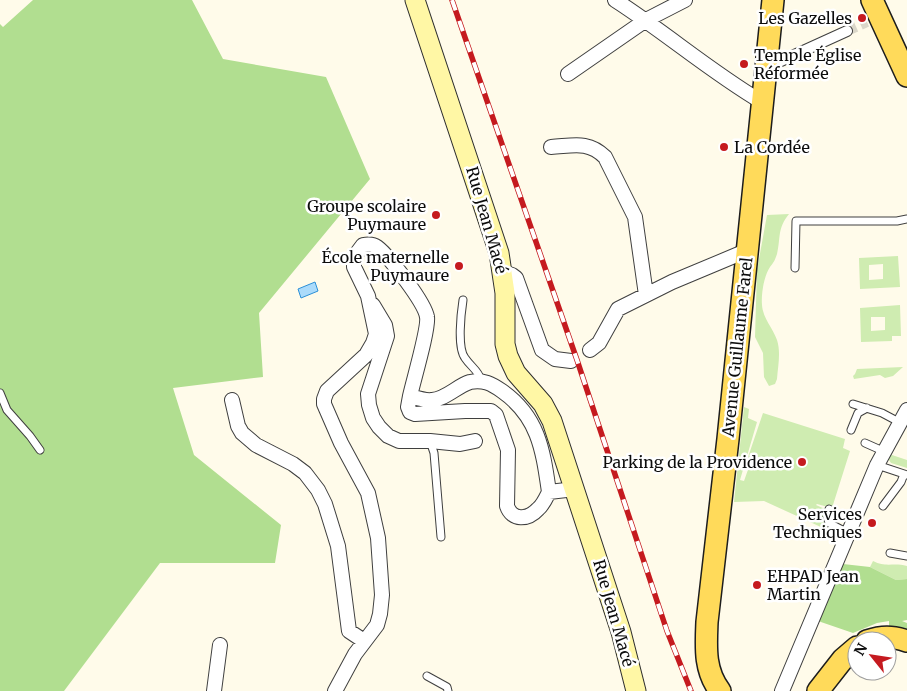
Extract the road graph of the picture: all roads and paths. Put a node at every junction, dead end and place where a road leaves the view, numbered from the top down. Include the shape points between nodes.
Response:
1 (416, 0) edge
2 (615, 0) edge
3 (685, 0) edge
4 (773, 0) edge
5 (875, 12) edge
6 (646, 20) junction
7 (847, 31) tunnel mouth
8 (766, 64) junction
9 (568, 74) dead end
10 (907, 76) edge
11 (762, 102) junction
12 (550, 147) dead end
13 (907, 219) edge
14 (746, 251) junction
15 (795, 268) dead end
16 (504, 272) junction
17 (646, 295) junction
18 (368, 296) junction
19 (463, 300) dead end
20 (590, 350) dead end
21 (571, 362) dead end
22 (481, 380) junction
23 (0, 393) edge
24 (410, 396) junction
25 (232, 400) dead end
26 (853, 404) dead end
27 (867, 408) junction
28 (907, 410) edge
29 (899, 422) junction
30 (851, 430) dead end
31 (430, 441) junction
32 (475, 441) dead end
33 (865, 443) dead end
34 (40, 450) dead end
35 (883, 451) junction
36 (565, 460) junction
37 (545, 463) junction
38 (877, 465) junction
39 (905, 475) edge
40 (576, 490) junction
41 (549, 492) junction
42 (883, 506) dead end
43 (829, 509) dead end
44 (848, 533) junction
45 (441, 538) dead end
46 (890, 553) dead end
47 (907, 556) edge
48 (364, 641) junction
49 (220, 645) dead end
50 (847, 656) edge
51 (427, 676) dead end
52 (214, 691) edge
53 (335, 691) edge
54 (448, 691) edge
55 (636, 691) edge
56 (720, 691) edge
57 (782, 691) edge
58 (818, 691) edge

1 - 16 main road, Rue Jean Macé via 488,214
2 - 6 street
3 - 6 street
4 - 8 main road, Avenue Guillaume Farel
5 - 10 main road
6 - 9 street
6 - 11 street
7 - 8 street via 781,62
8 - 11 main road, Avenue Guillaume Farel
11 - 14 main road, Avenue Guillaume Farel
12 - 17 street via 587,145 605,157 635,217
13 - 15 lane via 796,221
14 - 17 street
14 - 56 main road, Avenue Guillaume Farel via 706,642 708,670
16 - 21 street via 512,275 518,284 542,350 555,359
16 - 36 main road, Rue Jean Macé via 508,356 516,373 543,404
17 - 20 street via 618,309 599,343
18 - 24 street via 354,266 354,257 363,245 369,244 385,255 421,302 428,318
18 - 31 street via 385,325 387,336 368,394 373,418 388,436 399,441
18 - 48 street via 376,334 373,343 366,355 327,391 324,399 341,443 368,492 378,538 380,614 377,625
19 - 22 lane via 459,323 463,356 479,373
22 - 24 street via 461,386 439,399
22 - 37 street via 510,397 527,414
23 - 34 lane via 7,410
24 - 41 street via 408,407 415,414 482,411 496,415 508,450 507,506 514,517 537,511
25 - 48 street via 238,426 248,440 298,468 318,490 338,546 349,631
26 - 27 lane
27 - 29 lane
27 - 30 lane via 858,413
28 - 29 street
29 - 35 street
31 - 32 street via 460,444
31 - 45 lane via 434,453
33 - 35 lane
35 - 38 street
36 - 37 street
36 - 40 main road, Rue Jean Macé
37 - 41 street
38 - 39 lane
38 - 44 street
39 - 42 lane
40 - 41 street
40 - 55 main road, Rue Jean Macé via 621,632
43 - 44 lane via 828,523
44 - 57 street
46 - 47 lane
48 - 53 street
49 - 52 street
50 - 58 main road
51 - 54 lane via 448,687

